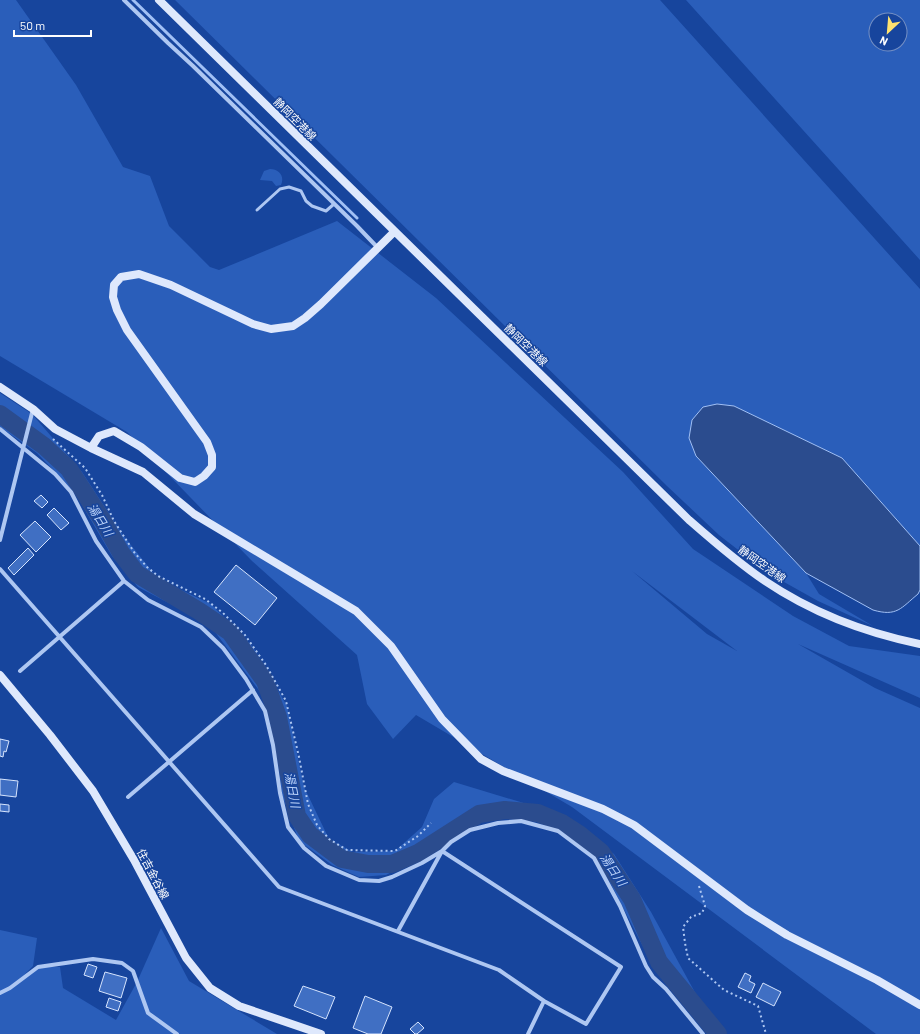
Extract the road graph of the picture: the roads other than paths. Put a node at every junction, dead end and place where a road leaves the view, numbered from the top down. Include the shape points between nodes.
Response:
1 (124, 0) edge
2 (159, 0) edge
3 (334, 204) junction
4 (257, 210) dead end
5 (394, 232) junction
6 (378, 248) junction
7 (0, 387) edge
8 (33, 409) junction
9 (0, 429) edge
10 (23, 448) junction
11 (90, 448) junction
12 (0, 540) edge
13 (0, 569) edge
14 (124, 581) junction
15 (59, 636) junction
16 (920, 644) edge
17 (20, 671) dead end
18 (0, 676) edge
19 (253, 690) junction
20 (169, 762) junction
21 (128, 797) dead end
22 (442, 851) junction
23 (398, 931) junction
24 (0, 993) edge
25 (544, 1000) junction
26 (920, 1005) edge
27 (177, 1034) edge
28 (321, 1034) edge
29 (528, 1034) edge
30 (703, 1034) edge

1 - 3 street
2 - 5 street, 静岡空港線
3 - 4 lane via 326,211 318,210 309,204 300,191 289,187 280,189
3 - 6 street
5 - 6 street
5 - 16 street, 静岡空港線 via 689,520 726,552 771,584 818,610 853,626
6 - 11 street via 305,318 292,326 271,329 253,324 151,277 139,274 121,277 114,285 113,297 117,310 127,330 207,442 212,455 212,467 195,482 180,478 141,447 114,431 99,436
7 - 8 street
8 - 10 street
8 - 11 street via 55,429
9 - 10 street
10 - 12 street
10 - 14 street via 71,492 96,541
11 - 26 street via 143,472 194,514 356,611 392,646 442,719 481,759 503,771 603,809 634,825 747,910 787,935 877,980
13 - 15 street
14 - 15 street
14 - 19 street via 148,600 201,627 224,648
15 - 17 street
15 - 20 street
18 - 28 street, 住吉金谷線 via 93,791 134,860 186,958 210,988 239,1006
19 - 20 street
19 - 22 street via 265,711 288,826 304,848 326,866 359,880 379,881 392,878
20 - 21 street
20 - 23 street via 279,887
22 - 23 street
22 - 25 street via 621,967 586,1024
22 - 30 street via 470,830 498,823 520,821 558,831 594,858 620,906 653,978 666,989
23 - 25 street via 499,970
24 - 27 street via 38,967 93,959 122,963 133,971 148,1013
25 - 29 street

